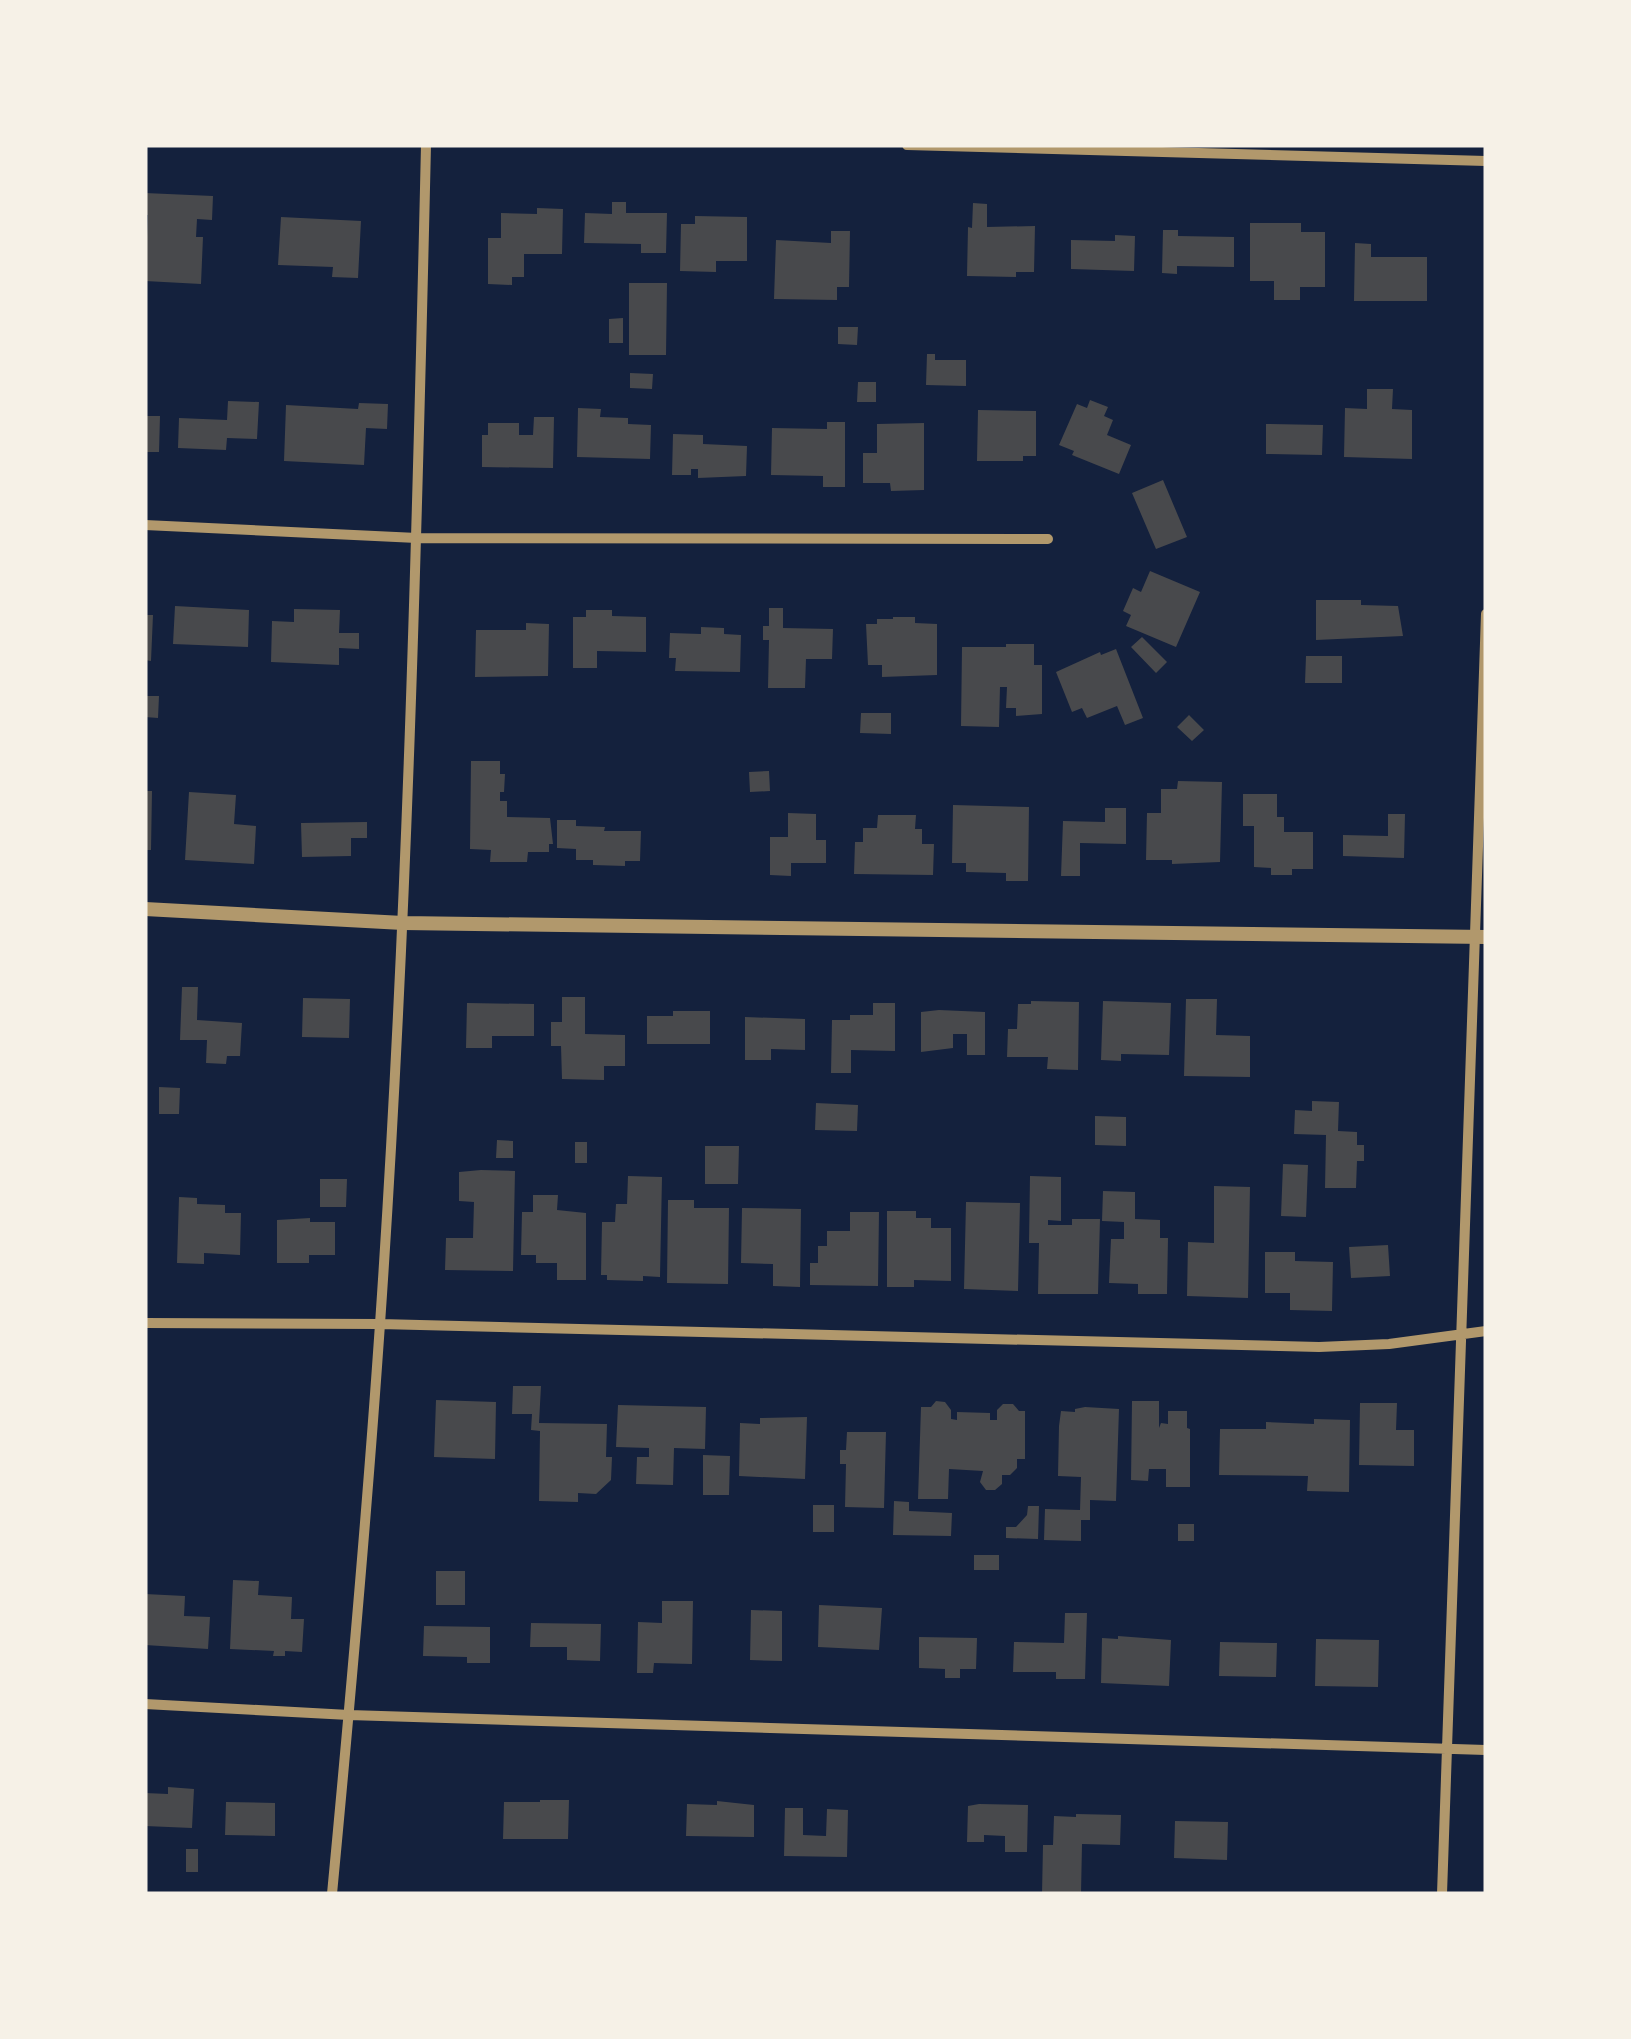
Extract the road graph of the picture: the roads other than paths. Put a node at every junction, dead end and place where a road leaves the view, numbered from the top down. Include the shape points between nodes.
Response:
1 (426, 145) edge
2 (907, 145) edge
3 (1486, 161) edge
4 (145, 525) edge
5 (417, 538) junction
6 (1048, 539) dead end
7 (1486, 614) edge
8 (145, 909) edge
9 (403, 922) junction
10 (1480, 937) edge
11 (145, 1323) edge
12 (380, 1324) junction
13 (1486, 1331) edge
14 (1464, 1334) junction
15 (145, 1704) edge
16 (348, 1716) junction
17 (1446, 1747) junction
18 (1486, 1750) edge
19 (332, 1894) edge
20 (1442, 1894) edge

1 - 5 street
2 - 3 street
4 - 5 street
5 - 6 street
5 - 9 street
7 - 10 street
8 - 9 street
9 - 10 street
9 - 12 street
10 - 14 street
11 - 12 street
12 - 14 street via 1318,1346
12 - 16 street
13 - 14 street
14 - 17 street
15 - 16 street
16 - 17 street
16 - 19 street
17 - 18 street
17 - 20 street

